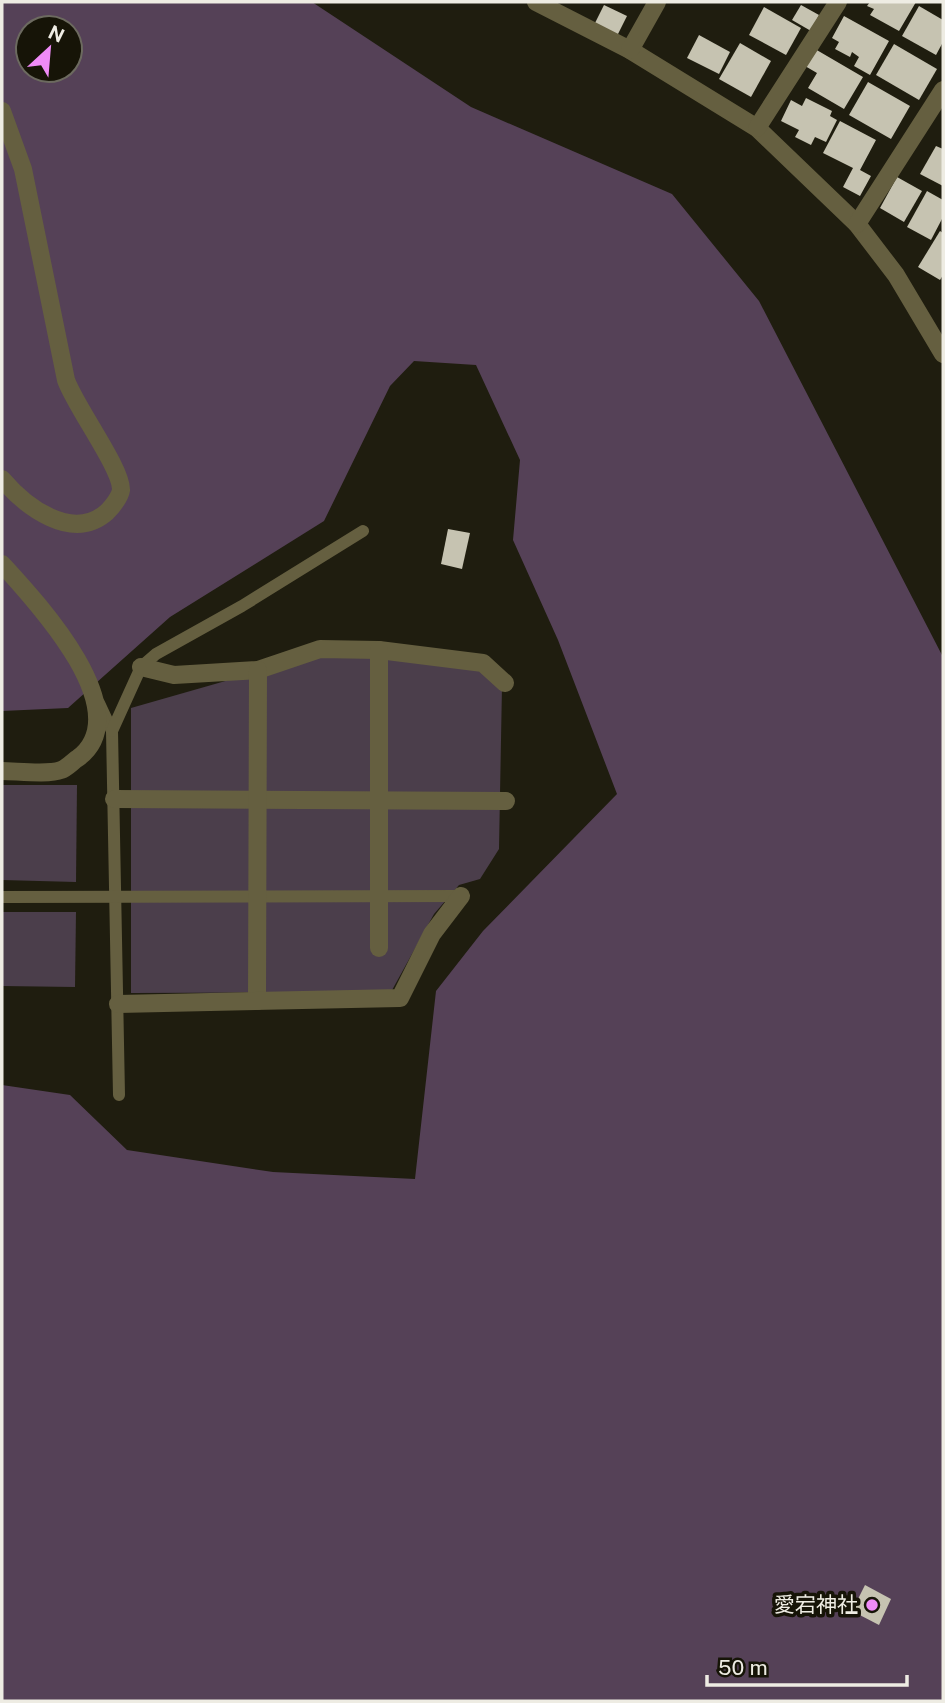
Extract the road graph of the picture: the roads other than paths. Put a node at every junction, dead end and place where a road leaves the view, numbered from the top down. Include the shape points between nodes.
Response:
1 (536, 2) edge
2 (657, 2) edge
3 (838, 2) edge
4 (630, 50) junction
5 (943, 90) edge
6 (2, 111) edge
7 (757, 128) junction
8 (857, 224) junction
9 (943, 355) edge
10 (2, 479) edge
11 (363, 531) dead end
12 (2, 564) edge
13 (379, 650) junction
14 (141, 667) junction
15 (258, 670) junction
16 (505, 682) dead end
17 (95, 695) junction
18 (112, 731) junction
19 (2, 771) edge
20 (114, 799) junction
21 (258, 800) junction
22 (379, 800) junction
23 (506, 801) dead end
24 (461, 896) joint
25 (2, 897) edge
26 (379, 897) junction
27 (116, 899) junction
28 (379, 948) dead end
29 (257, 1001) junction
30 (118, 1004) junction
31 (119, 1095) dead end

1 - 4 street
2 - 4 street
3 - 7 street
4 - 7 street
5 - 8 street
6 - 10 street via 23,169 66,380 121,490 101,517 85,523 64,522 41,515
7 - 8 street
8 - 9 street via 896,275
11 - 14 lane
12 - 17 street via 47,614
13 - 15 street via 320,649
13 - 16 street via 483,663
13 - 22 street
14 - 15 street via 174,674
14 - 18 lane
15 - 21 street
17 - 18 lane
17 - 19 street via 99,723 88,751 60,771
18 - 20 lane
20 - 21 street
20 - 27 lane
21 - 22 street
21 - 29 street
22 - 23 street
22 - 26 street
24 - 26 lane
24 - 29 street via 432,934 400,998
25 - 27 lane
26 - 27 lane
26 - 28 street
27 - 30 lane
29 - 30 street
30 - 31 lane

